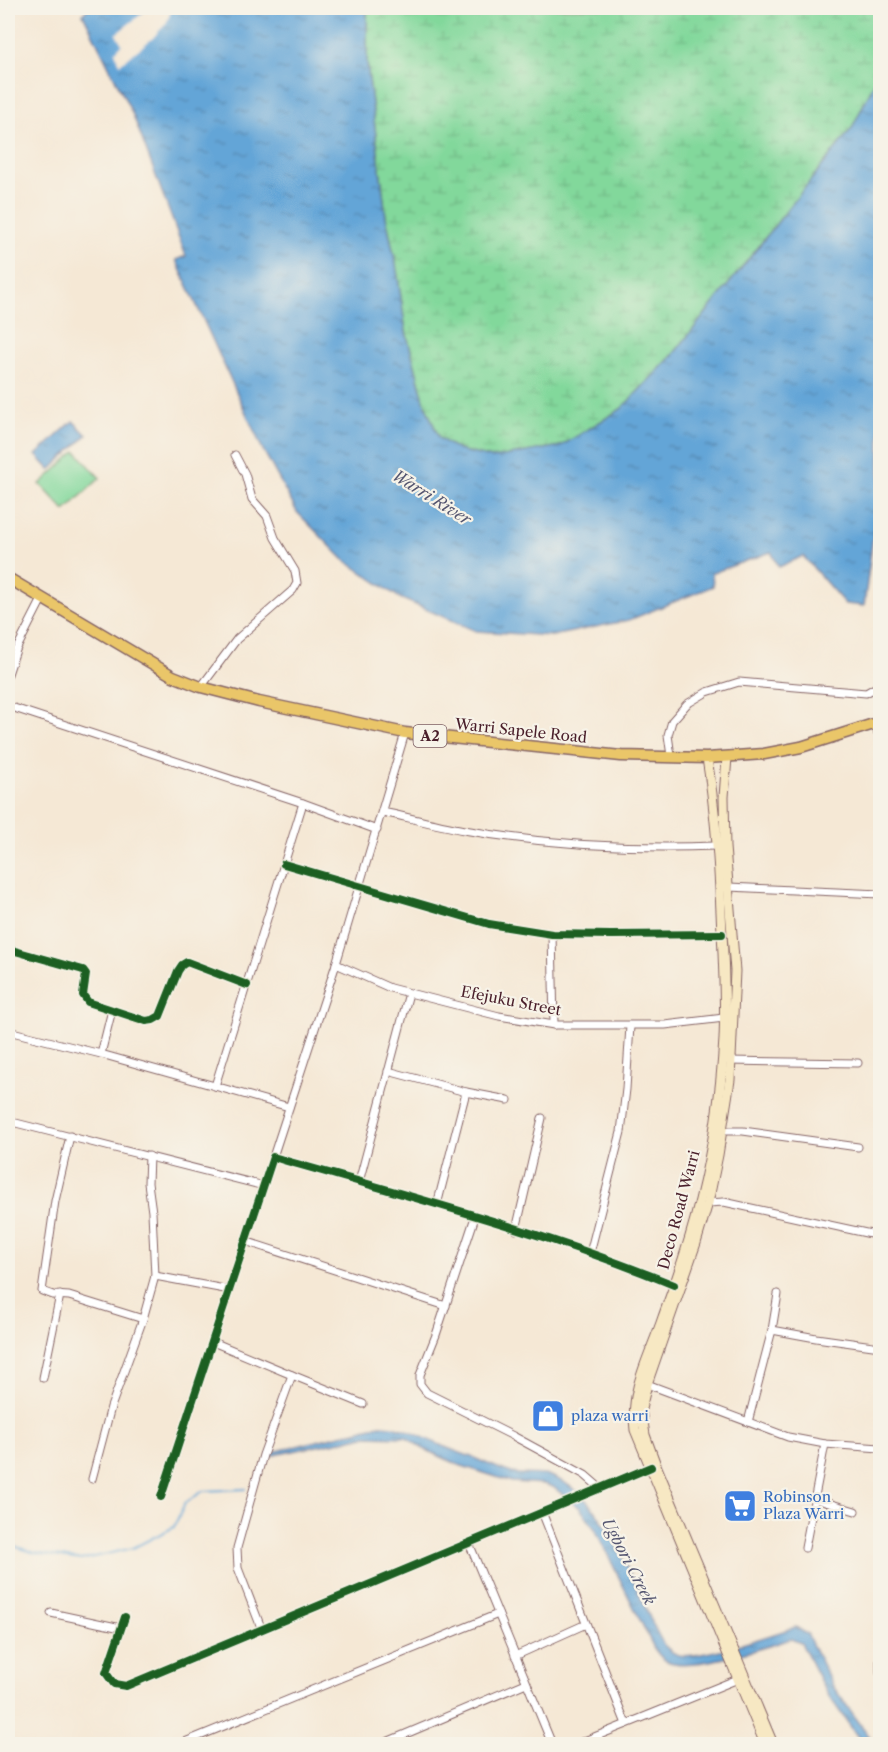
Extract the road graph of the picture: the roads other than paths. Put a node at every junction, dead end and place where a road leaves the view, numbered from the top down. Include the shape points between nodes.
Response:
1 (235, 455) dead end
2 (8, 578) edge
3 (42, 599) junction
4 (8, 674) edge
5 (880, 684) edge
6 (201, 687) junction
7 (8, 706) edge
8 (878, 723) edge
9 (405, 733) junction
10 (880, 739) edge
11 (671, 756) junction
12 (727, 757) junction
13 (707, 758) junction
14 (303, 803) junction
15 (383, 812) junction
16 (377, 830) junction
17 (716, 846) junction
18 (284, 864) junction
19 (360, 886) junction
20 (729, 887) junction
21 (880, 894) edge
22 (552, 934) junction
23 (722, 934) junction
24 (8, 949) edge
25 (336, 964) junction
26 (247, 985) junction
27 (409, 993) junction
28 (112, 1010) junction
29 (724, 1018) junction
30 (554, 1025) junction
31 (630, 1026) junction
32 (8, 1031) edge
33 (100, 1054) junction
34 (727, 1060) junction
35 (858, 1063) dead end
36 (388, 1071) junction
37 (215, 1086) junction
38 (466, 1092) junction
39 (507, 1100) dead end
40 (289, 1107) junction
41 (542, 1118) dead end
42 (8, 1120) edge
43 (722, 1131) junction
44 (70, 1136) junction
45 (858, 1147) dead end
46 (149, 1155) junction
47 (273, 1157) junction
48 (359, 1182) junction
49 (264, 1186) junction
50 (708, 1203) junction
51 (437, 1205) junction
52 (475, 1217) junction
53 (516, 1230) junction
54 (880, 1236) edge
55 (245, 1241) junction
56 (590, 1253) junction
57 (155, 1276) junction
58 (674, 1285) junction
59 (230, 1290) junction
60 (778, 1294) dead end
61 (60, 1295) junction
62 (446, 1306) junction
63 (143, 1319) junction
64 (772, 1330) junction
65 (213, 1342) junction
66 (880, 1347) edge
67 (292, 1375) junction
68 (43, 1378) dead end
69 (646, 1384) junction
70 (363, 1404) dead end
71 (748, 1422) junction
72 (825, 1444) junction
73 (880, 1448) edge
74 (651, 1467) junction
75 (92, 1479) dead end
76 (600, 1488) junction
77 (161, 1497) dead end
78 (815, 1499) junction
79 (855, 1511) dead end
80 (542, 1512) junction
81 (469, 1543) junction
82 (805, 1548) dead end
83 (51, 1612) dead end
84 (498, 1614) junction
85 (125, 1617) dead end
86 (586, 1624) junction
87 (121, 1628) junction
88 (262, 1630) junction
89 (727, 1644) junction
90 (880, 1652) edge
91 (515, 1656) junction
92 (735, 1662) junction
93 (880, 1673) edge
94 (738, 1679) junction
95 (526, 1683) junction
96 (626, 1724) junction
97 (402, 1741) edge
98 (180, 1744) edge
99 (382, 1744) edge
100 (552, 1744) edge
101 (577, 1744) edge
102 (765, 1744) edge
103 (773, 1744) edge

1 - 6 street via 252,499 267,516 295,571 297,583 237,639
2 - 3 highway, Warri Sapele Road / A2
3 - 4 street
3 - 6 highway, Warri Sapele Road / A2 via 173,676
5 - 11 street via 866,693 739,682 708,692 687,704 672,721 668,735
6 - 9 highway, Warri Sapele Road / A2
7 - 14 street
8 - 10 street
8 - 12 highway, Warri Sapele Road / A2 via 801,747
9 - 11 highway, Warri Sapele Road / A2 via 610,755
9 - 15 street
11 - 13 highway, Warri Sapele Road / A2
12 - 13 highway, Warri Sapele Road / A2
12 - 20 main road, Deco Road Warri via 724,797
13 - 17 main road, Deco Road Warri
14 - 16 street
14 - 18 street
15 - 16 street
15 - 17 street via 534,840 603,846
16 - 19 street
17 - 23 main road, Deco Road Warri
18 - 19 street
18 - 26 street
19 - 22 street via 489,924
19 - 25 street
20 - 21 street
20 - 34 main road, Deco Road Warri via 735,971
22 - 23 street
22 - 30 street
23 - 29 main road, Deco Road Warri
24 - 28 street via 83,970 83,995 88,1002
25 - 27 street, Efejuku Street
25 - 40 street
26 - 28 street via 187,962 178,971 160,1017 146,1021
26 - 37 street
27 - 30 street, Efejuku Street via 499,1016
27 - 36 street
28 - 33 street
29 - 31 street, Efejuku Street
29 - 34 main road, Deco Road Warri
30 - 31 street, Efejuku Street
31 - 56 street via 621,1132
32 - 33 street
33 - 37 street
34 - 35 street
34 - 43 main road, Deco Road Warri
34 - 58 main road, Deco Road Warri via 700,1201
36 - 38 street
36 - 48 street
37 - 40 street
38 - 39 street
38 - 51 street
40 - 47 street
41 - 53 street
42 - 44 street
43 - 45 street
43 - 50 main road, Deco Road Warri
44 - 46 street
44 - 61 street via 41,1285 44,1293
46 - 49 street
46 - 57 street
47 - 48 street
47 - 49 street
48 - 51 street
49 - 55 street
50 - 54 street via 724,1202
50 - 69 main road, Deco Road Warri
51 - 52 street
52 - 53 street
52 - 62 street
53 - 56 street
55 - 59 street
55 - 62 street
56 - 58 street
57 - 59 street
57 - 63 street
58 - 74 main road, Deco Road Warri via 641,1375 633,1412
59 - 65 street
60 - 64 street
61 - 63 street
61 - 68 street
62 - 76 street via 420,1375 423,1390 585,1475
63 - 75 street via 111,1407
64 - 66 street
64 - 71 street
65 - 67 street
65 - 77 street
67 - 70 street
67 - 88 street via 263,1455 237,1548 238,1568
69 - 71 street
69 - 89 main road, Deco Road Warri via 641,1409 645,1435
71 - 72 street via 788,1437
72 - 73 street
72 - 78 street
74 - 76 street
74 - 89 main road, Deco Road Warri
76 - 80 street
78 - 79 street
78 - 82 street
80 - 81 street
80 - 86 street
81 - 84 street
81 - 88 street
83 - 87 street
84 - 91 street
84 - 98 street
85 - 87 street
86 - 91 street
86 - 96 street
87 - 88 street via 106,1673 114,1684 126,1686
89 - 92 main road
90 - 93 street
91 - 95 street
92 - 94 main road
92 - 103 main road
94 - 96 street
94 - 102 main road
95 - 97 street
95 - 100 street
96 - 101 street
97 - 99 street

